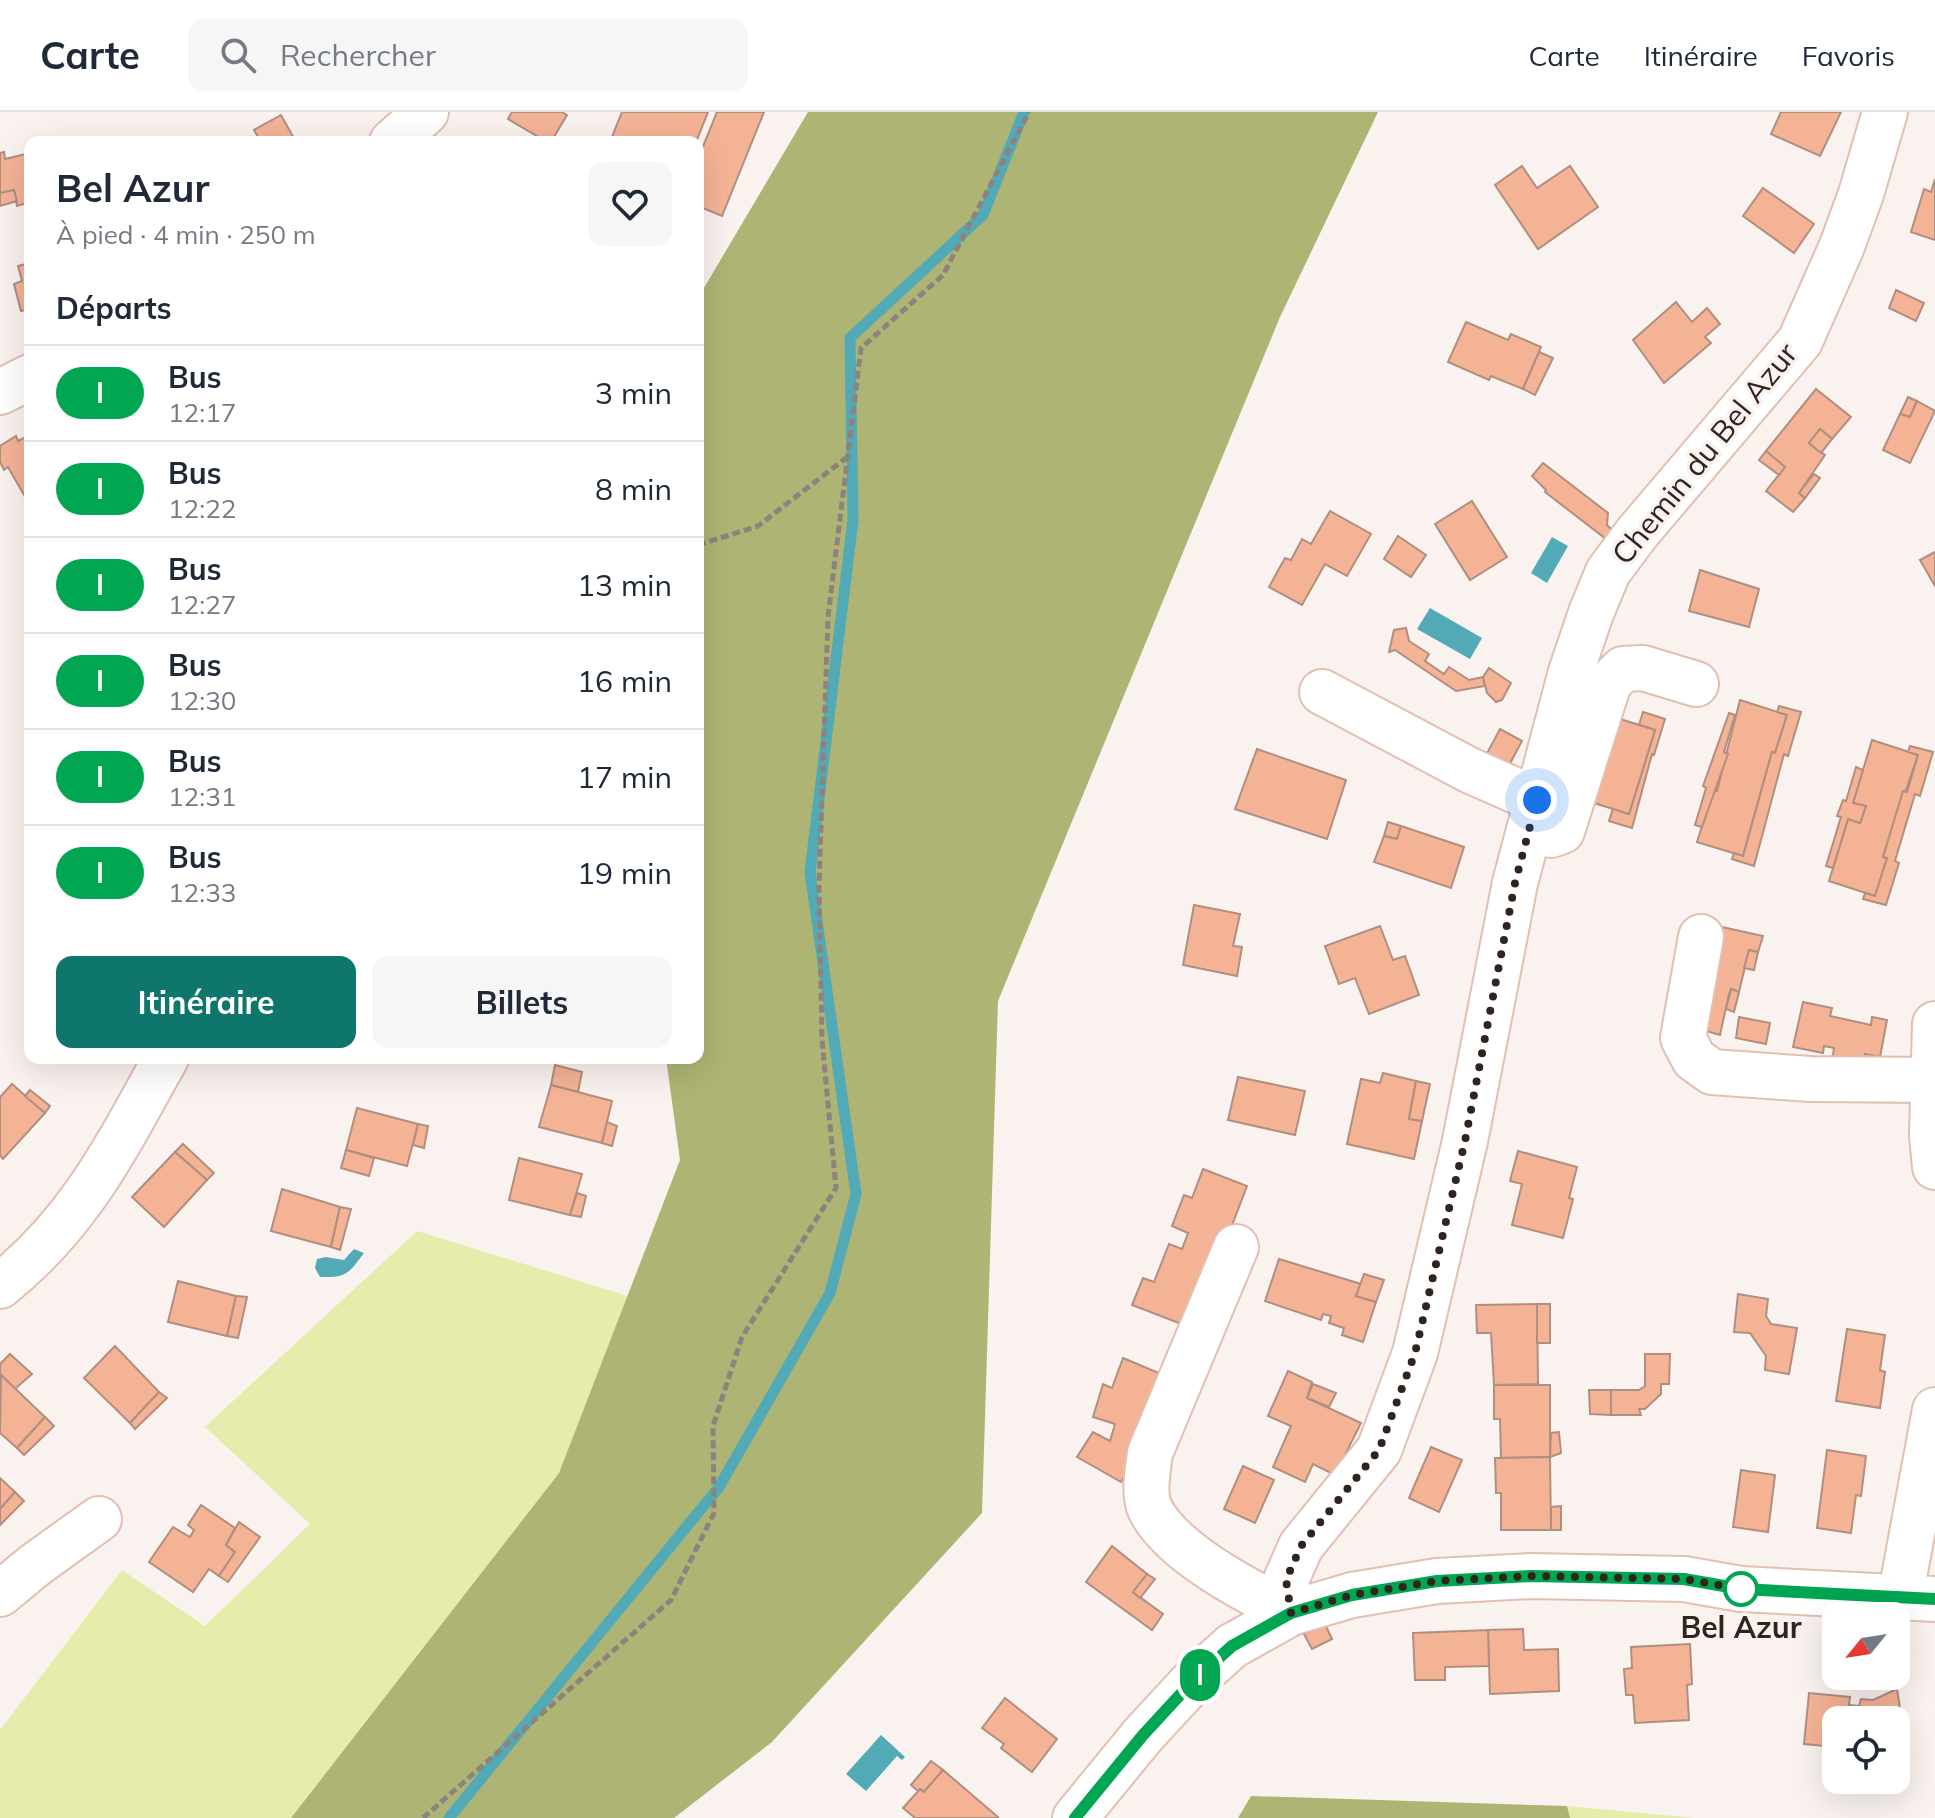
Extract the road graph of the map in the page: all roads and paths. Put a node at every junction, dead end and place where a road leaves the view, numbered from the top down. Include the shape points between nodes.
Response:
1 (426, 112) edge
2 (1029, 112) edge
3 (1885, 112) edge
4 (399, 136) edge
5 (24, 380) edge
6 (0, 392) edge
7 (847, 457) junction
8 (704, 543) edge
9 (1696, 684) dead end
10 (1322, 692) dead end
11 (1533, 816) junction
12 (1701, 937) dead end
13 (1935, 1024) edge
14 (163, 1064) edge
15 (1933, 1080) junction
16 (1935, 1167) edge
17 (1236, 1247) dead end
18 (0, 1286) edge
19 (1935, 1410) edge
20 (99, 1519) dead end
21 (0, 1594) edge
22 (1919, 1598) edge
23 (1291, 1613) junction
24 (423, 1818) edge
25 (1075, 1818) edge

1 - 4 street
2 - 7 path via 943,275 861,348
3 - 11 street, Chemin du Bel Azur via 1842,246 1800,341 1608,572 1571,672
5 - 6 street
7 - 8 path via 758,526
7 - 24 path via 828,617 819,885 822,1040 836,1188 742,1337 713,1426 714,1513 671,1600
9 - 11 street via 1643,668 1623,669 1609,683 1562,831 1551,835
10 - 11 street via 1469,770
11 - 23 street, Chemin du Bel Azur via 1415,1353 1379,1450 1301,1546 1286,1580
12 - 15 street via 1683,1038 1694,1059 1712,1072
13 - 15 street
14 - 18 street via 96,1185 52,1240
15 - 16 street
17 - 23 street via 1150,1453 1149,1508 1173,1537 1224,1580
19 - 22 street via 1904,1577
20 - 21 street
22 - 23 street via 1741,1589 1684,1579 1531,1576 1437,1581 1352,1595
23 - 25 street via 1232,1646 1191,1683

